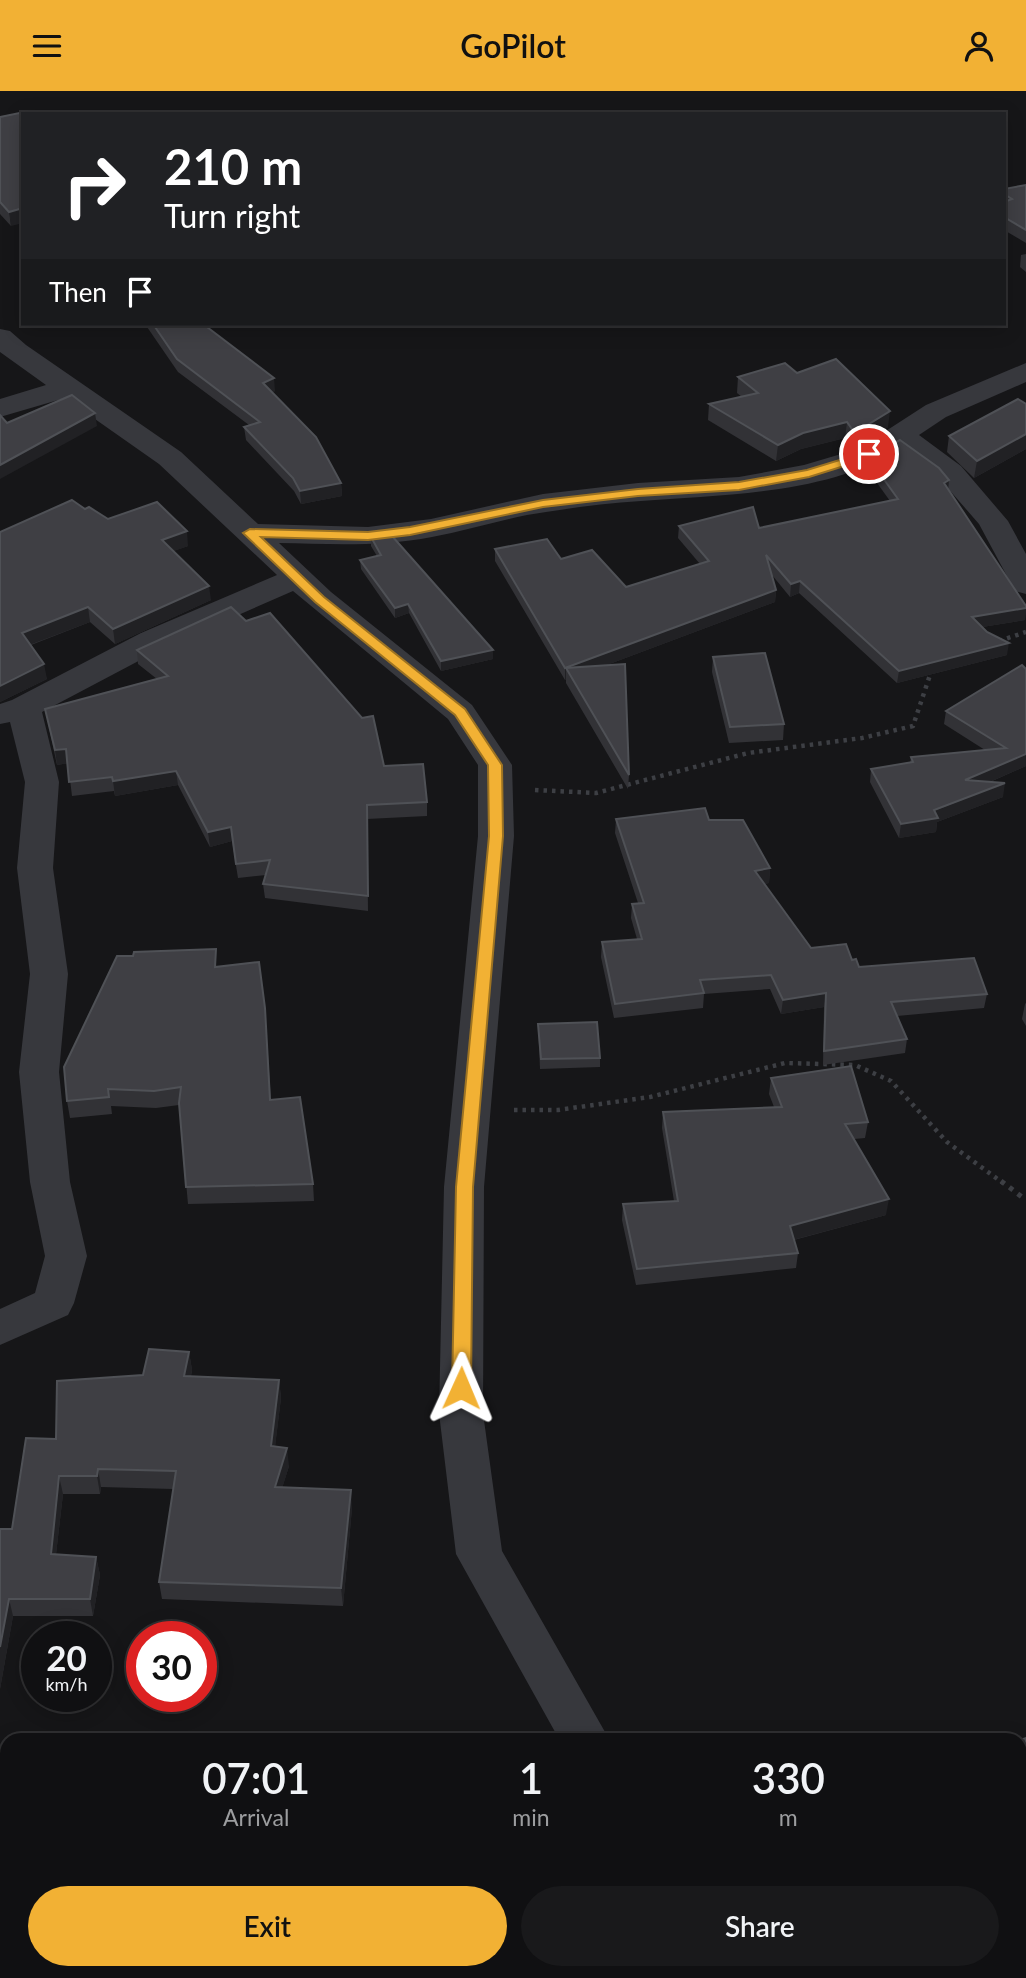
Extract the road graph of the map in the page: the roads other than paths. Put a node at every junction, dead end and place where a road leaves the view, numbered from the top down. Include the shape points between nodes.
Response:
1 (0, 337) edge
2 (1026, 372) edge
3 (68, 388) junction
4 (0, 408) edge
5 (899, 435) junction
6 (250, 533) junction
7 (297, 578) junction
8 (1026, 584) edge
9 (12, 711) edge
10 (0, 1328) edge
11 (583, 1733) edge

1 - 3 street
2 - 5 street via 936,411
3 - 4 street
3 - 6 street via 170,458
5 - 6 street via 869,454 809,473 739,486 543,503 431,528 368,536
5 - 8 street via 950,473 993,521
6 - 7 street
7 - 9 street via 153,640
7 - 11 street via 460,712 495,765 496,836 464,1187 461,1413 479,1554
9 - 10 street via 42,782 35,868 48,974 39,1072 50,1182 66,1256 53,1303

